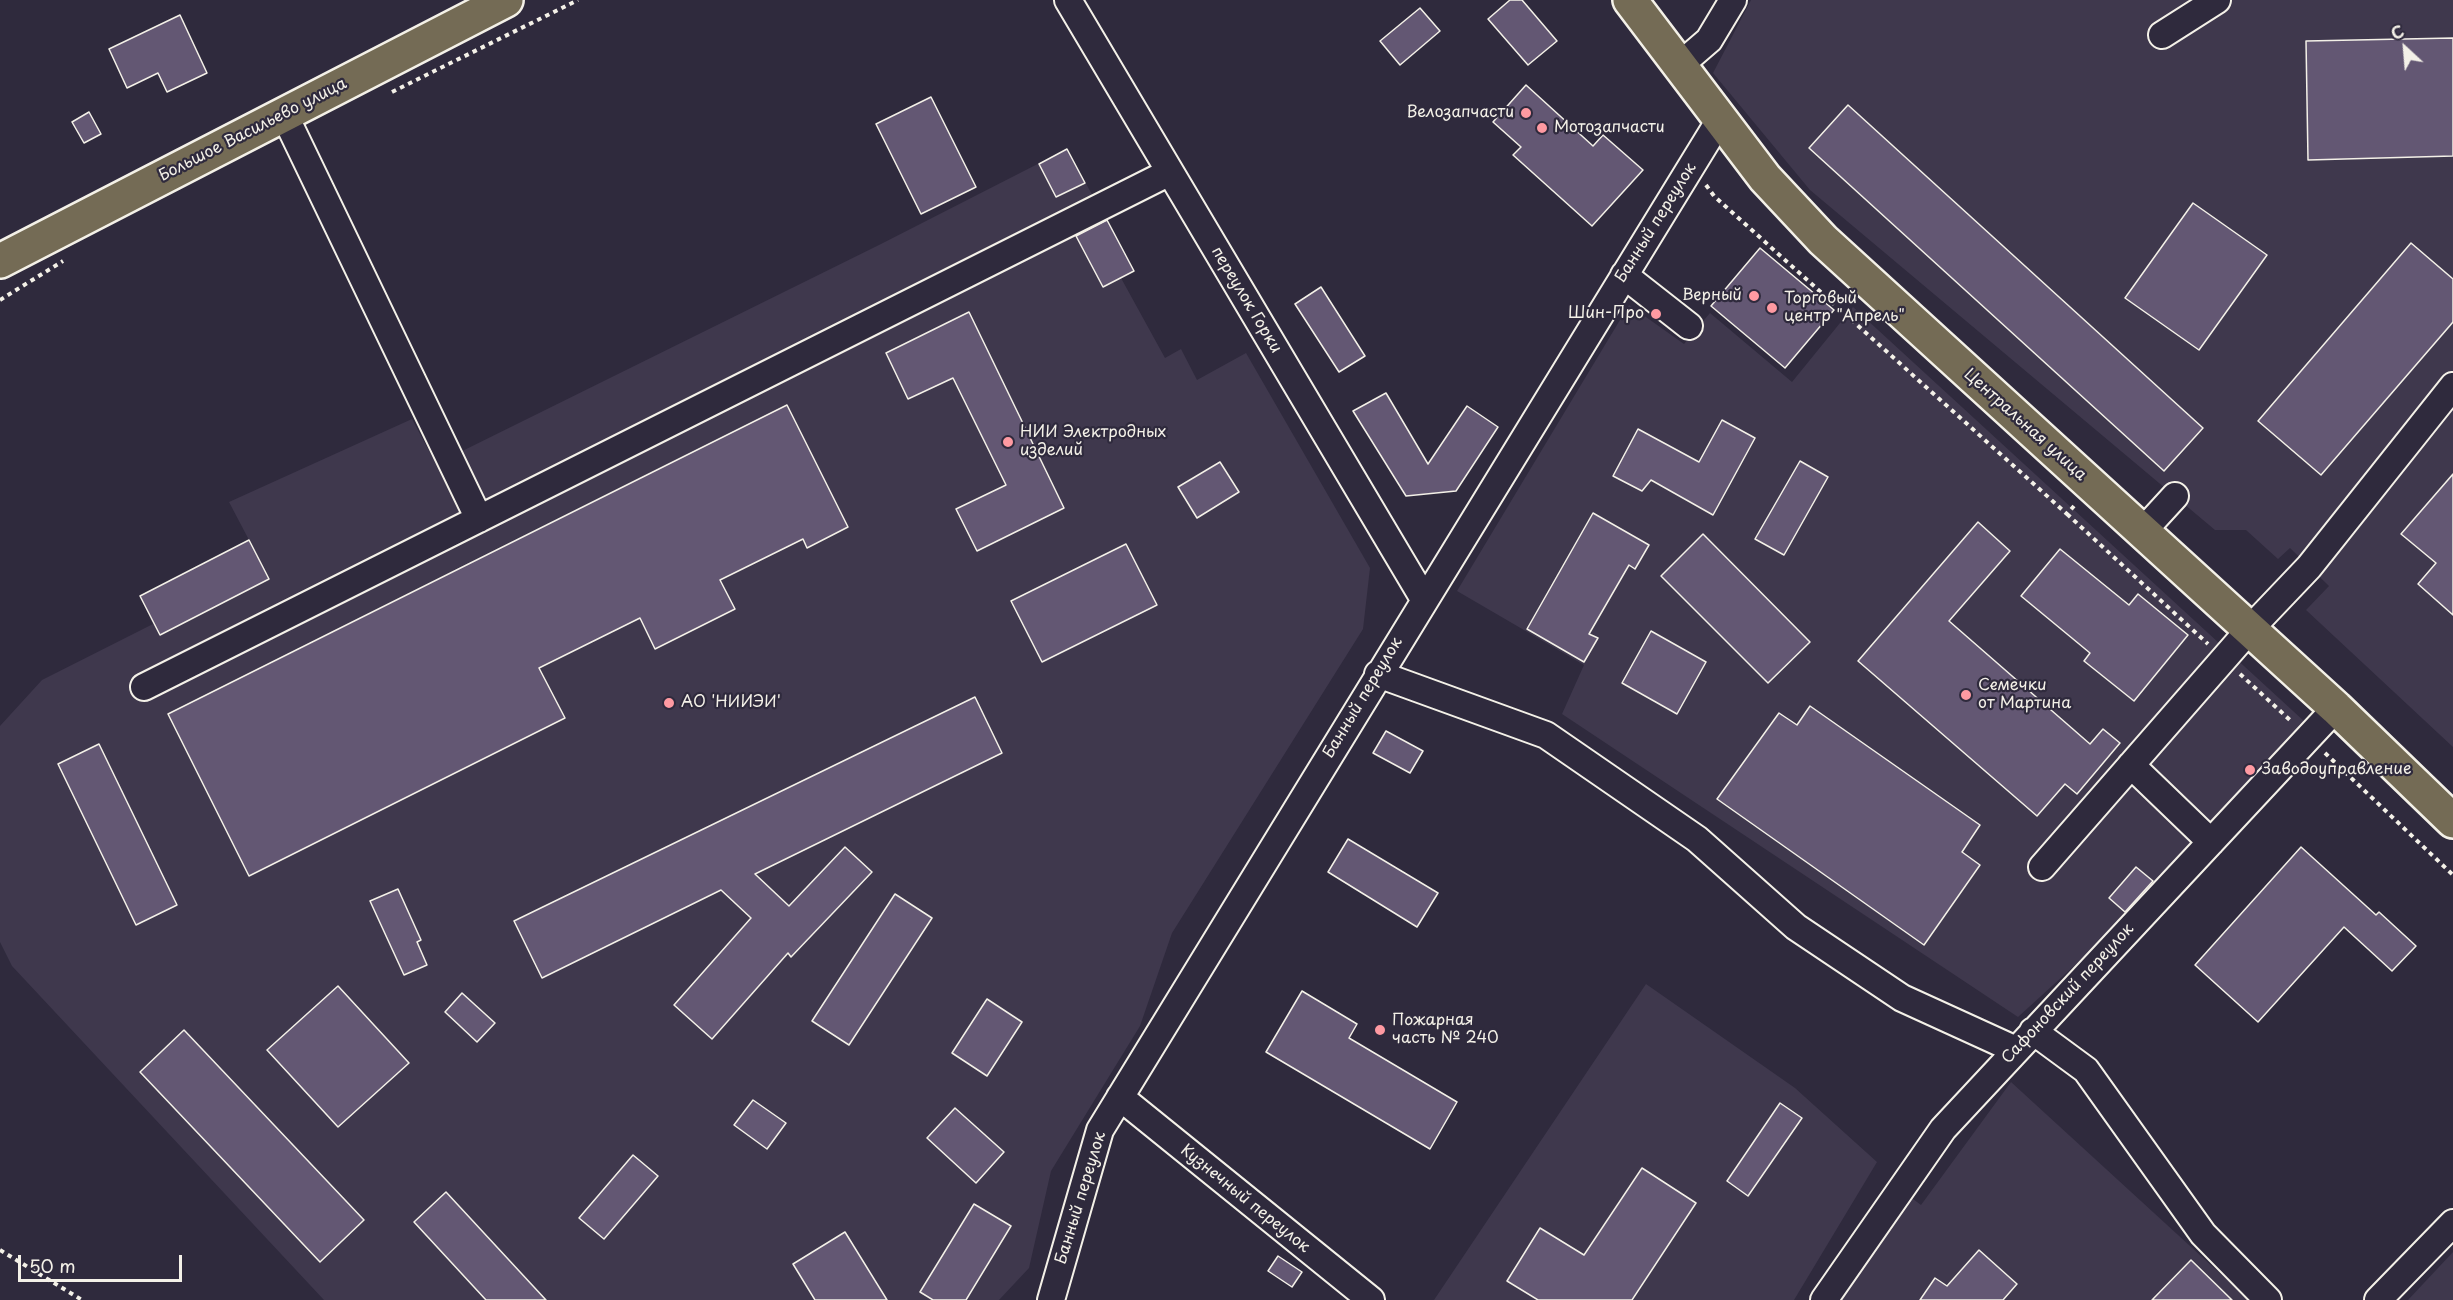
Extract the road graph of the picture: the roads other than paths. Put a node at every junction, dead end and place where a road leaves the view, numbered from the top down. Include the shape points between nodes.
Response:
1 (506, 0) edge
2 (1068, 0) edge
3 (1630, 0) edge
4 (1733, 0) edge
5 (2217, 0) edge
6 (2162, 35) dead end
7 (1680, 65) junction
8 (285, 114) junction
9 (1721, 118) junction
10 (1170, 172) junction
11 (0, 261) edge
12 (1624, 275) junction
13 (1689, 326) dead end
14 (2453, 386) edge
15 (2175, 496) dead end
16 (479, 519) junction
17 (2142, 532) junction
18 (1424, 599) junction
19 (2250, 629) junction
20 (1378, 674) junction
21 (144, 687) dead end
22 (2336, 708) junction
23 (2131, 765) junction
24 (2453, 821) edge
25 (2211, 842) junction
26 (2042, 867) dead end
27 (2033, 1031) junction
28 (2016, 1050) junction
29 (1120, 1097) junction
30 (2453, 1223) edge
31 (1051, 1300) edge
32 (1371, 1300) edge
33 (1824, 1300) edge
34 (2268, 1300) edge
35 (2378, 1300) edge

1 - 8 main road, Большое Васильево улица
2 - 10 street, переулок Горки
3 - 7 main road, Центральная улица
4 - 7 street via 1709,40
5 - 6 street
7 - 9 main road, Центральная улица
8 - 11 main road, Большое Васильево улица
8 - 16 street
9 - 12 street, Банный переулок
9 - 17 main road, Центральная улица via 1765,178 1823,240
10 - 16 street
10 - 18 street, переулок Горки
12 - 13 street
12 - 18 street, Банный переулок
14 - 19 street via 2309,567
15 - 17 street
16 - 21 street
17 - 19 main road, Центральная улица
18 - 20 street, Банный переулок
19 - 22 main road, Центральная улица
19 - 23 street
20 - 28 street via 1546,735 1697,839 1796,927 1882,986
20 - 29 street, Банный переулок
22 - 24 main road, Центральная улица
22 - 25 street, Сафоновский переулок
23 - 25 street
23 - 26 street
25 - 27 street, Сафоновский переулок
27 - 28 street, Сафоновский переулок
27 - 34 street via 2086,1070 2203,1234
28 - 33 street, Сафоновский переулок via 1943,1129
29 - 31 street, Банный переулок via 1100,1130
29 - 32 street, Кузнечный переулок
30 - 35 street

